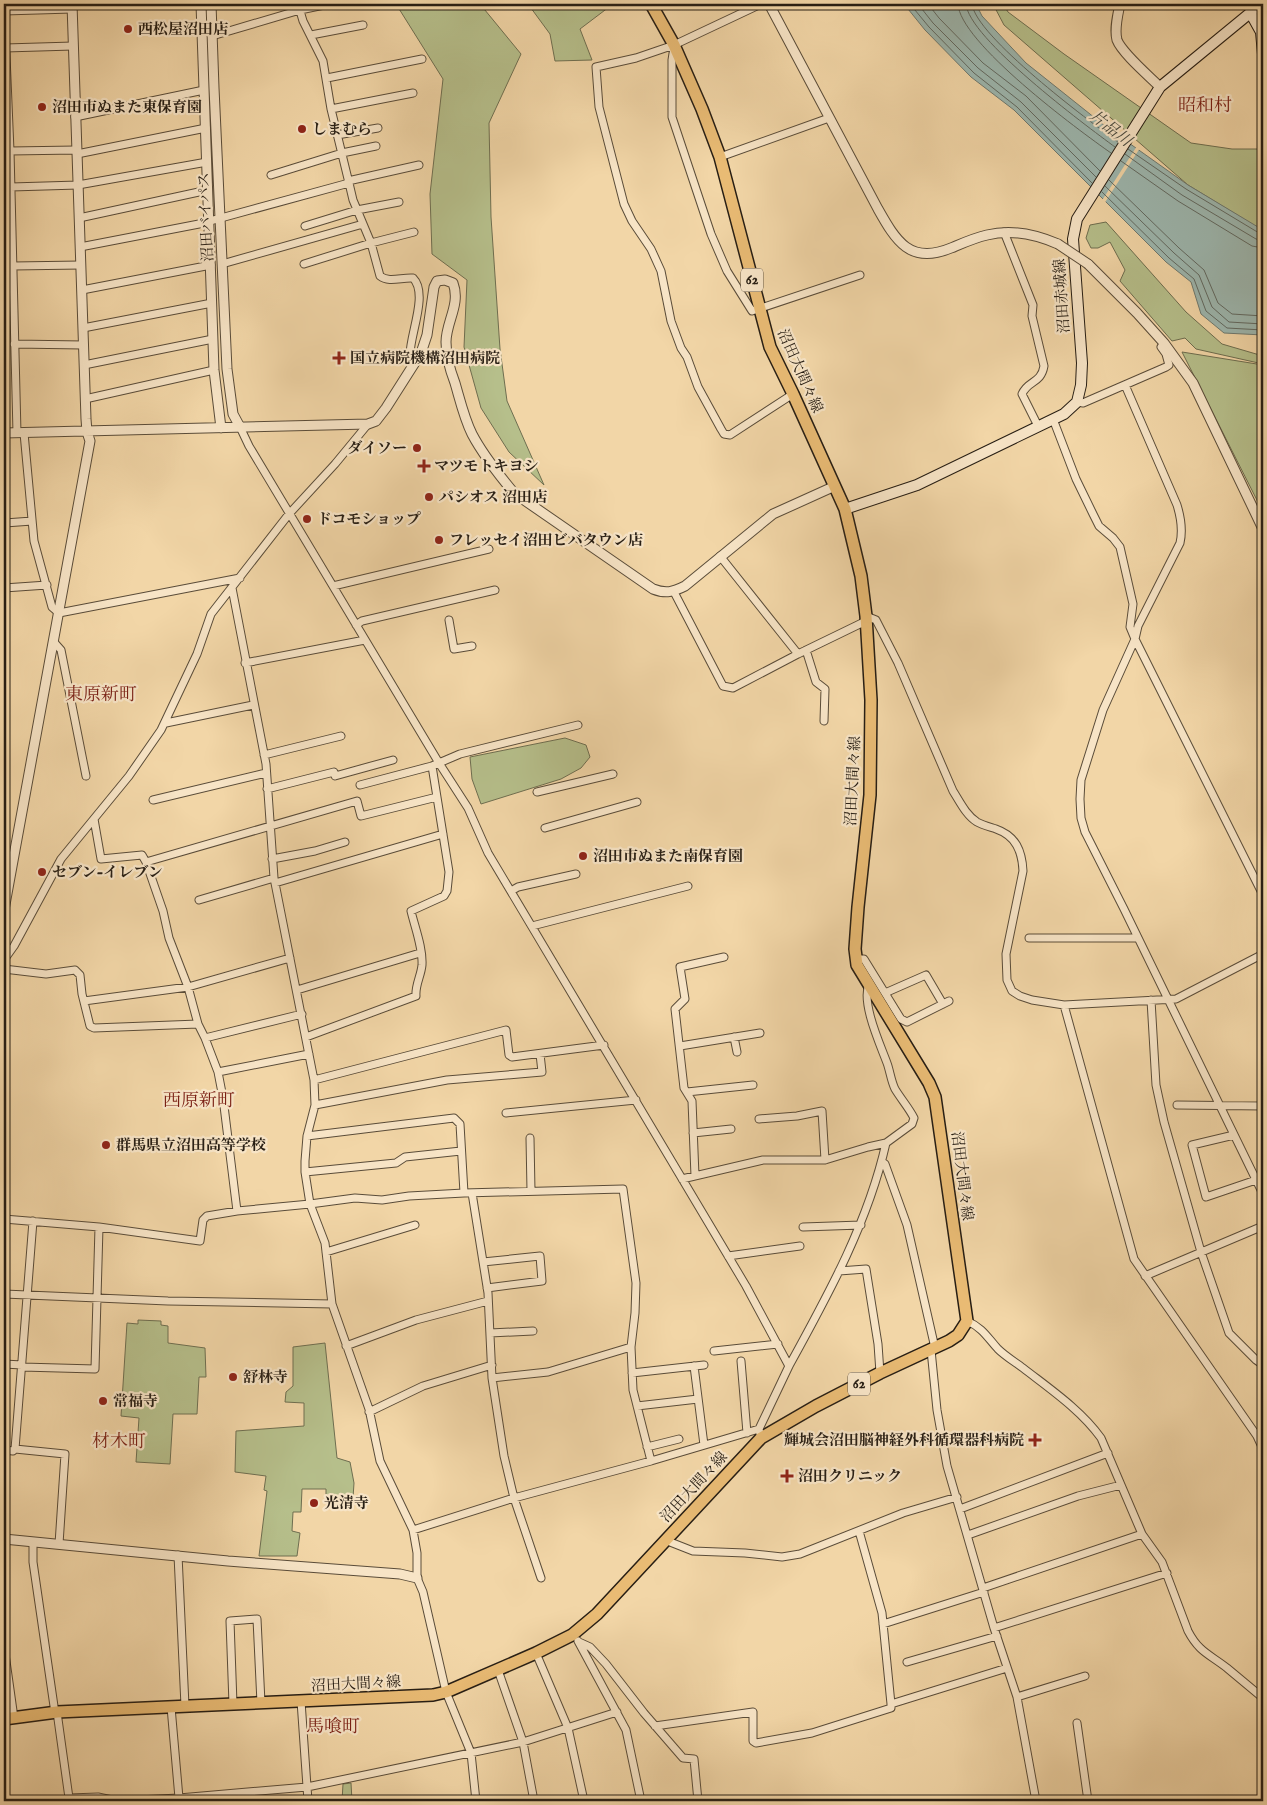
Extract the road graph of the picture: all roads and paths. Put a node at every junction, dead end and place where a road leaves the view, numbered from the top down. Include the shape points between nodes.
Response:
1 (201, 4) edge
2 (211, 4) edge
3 (329, 4) edge
4 (651, 4) edge
5 (761, 4) edge
6 (769, 4) edge
7 (1120, 4) edge
8 (1262, 4) edge
9 (72, 6) edge
10 (299, 7) edge
11 (4, 9) edge
12 (1251, 14) junction
13 (363, 25) dead end
14 (311, 35) junction
15 (212, 36) junction
16 (674, 44) junction
17 (73, 46) junction
18 (6, 48) junction
19 (1263, 54) edge
20 (422, 59) dead end
21 (327, 78) junction
22 (1160, 87) junction
23 (204, 90) junction
24 (413, 93) dead end
25 (331, 109) junction
26 (75, 117) junction
27 (829, 118) junction
28 (206, 128) junction
29 (378, 128) dead end
30 (337, 135) junction
31 (376, 146) dead end
32 (10, 151) junction
33 (76, 152) junction
34 (342, 154) junction
35 (720, 156) junction
36 (207, 162) junction
37 (419, 165) dead end
38 (271, 174) dead end
39 (348, 182) junction
40 (78, 185) junction
41 (11, 187) junction
42 (208, 190) junction
43 (399, 202) dead end
44 (357, 210) junction
45 (79, 218) junction
46 (220, 218) junction
47 (210, 221) junction
48 (363, 224) junction
49 (305, 226) dead end
50 (414, 232) dead end
51 (1004, 232) junction
52 (371, 243) junction
53 (80, 246) junction
54 (222, 264) junction
55 (304, 264) dead end
56 (81, 265) junction
57 (211, 265) junction
58 (13, 266) junction
59 (860, 275) dead end
60 (82, 290) junction
61 (212, 303) junction
62 (760, 308) junction
63 (83, 328) junction
64 (213, 338) junction
65 (1164, 343) junction
66 (14, 344) junction
67 (83, 345) junction
68 (84, 365) junction
69 (412, 367) junction
70 (214, 370) junction
71 (1125, 385) junction
72 (793, 394) junction
73 (85, 399) junction
74 (1076, 402) junction
75 (1052, 419) junction
76 (368, 424) junction
77 (1038, 426) junction
78 (240, 427) junction
79 (221, 428) junction
80 (87, 432) junction
81 (4, 433) edge
82 (20, 433) junction
83 (835, 486) junction
84 (845, 509) junction
85 (289, 514) junction
86 (32, 520) junction
87 (1263, 530) edge
88 (4, 536) edge
89 (489, 549) dead end
90 (720, 556) junction
91 (240, 578) junction
92 (47, 585) junction
93 (333, 586) junction
94 (4, 588) edge
95 (232, 588) junction
96 (495, 590) dead end
97 (674, 592) junction
98 (59, 613) junction
99 (866, 619) junction
100 (449, 620) dead end
101 (356, 625) junction
102 (1134, 639) junction
103 (365, 640) junction
104 (54, 641) junction
105 (472, 646) dead end
106 (806, 650) junction
107 (798, 654) junction
108 (245, 663) junction
109 (254, 705) junction
110 (824, 721) dead end
111 (166, 723) junction
112 (578, 725) dead end
113 (341, 736) dead end
114 (264, 755) junction
115 (393, 760) dead end
116 (436, 765) junction
117 (266, 773) junction
118 (613, 774) dead end
119 (86, 776) dead end
120 (360, 785) dead end
121 (267, 789) junction
122 (537, 792) dead end
123 (437, 797) junction
124 (153, 800) dead end
125 (637, 802) dead end
126 (94, 819) junction
127 (270, 826) junction
128 (545, 828) dead end
129 (443, 834) junction
130 (344, 842) dead end
131 (272, 859) junction
132 (146, 862) junction
133 (576, 874) dead end
134 (274, 880) junction
135 (688, 886) dead end
136 (511, 891) junction
137 (1263, 895) edge
138 (199, 900) dead end
139 (4, 910) edge
140 (532, 926) junction
141 (1029, 938) dead end
142 (1138, 938) junction
143 (420, 953) junction
144 (1263, 954) edge
145 (724, 957) dead end
146 (290, 958) junction
147 (856, 959) junction
148 (4, 960) edge
149 (4, 969) edge
150 (869, 984) junction
151 (188, 987) junction
152 (297, 990) junction
153 (885, 993) junction
154 (1151, 1000) junction
155 (1167, 1000) junction
156 (84, 1001) junction
157 (1064, 1005) junction
158 (302, 1014) junction
159 (198, 1024) junction
160 (760, 1033) dead end
161 (306, 1037) junction
162 (734, 1037) junction
163 (205, 1038) junction
164 (604, 1045) junction
165 (680, 1046) junction
166 (737, 1052) dead end
167 (309, 1054) junction
168 (540, 1054) junction
169 (218, 1072) junction
170 (314, 1080) junction
171 (752, 1085) dead end
172 (687, 1092) junction
173 (636, 1100) junction
174 (315, 1105) junction
175 (1177, 1105) dead end
176 (1220, 1106) junction
177 (1263, 1106) edge
178 (506, 1113) dead end
179 (759, 1118) dead end
180 (731, 1129) dead end
181 (693, 1133) junction
182 (1234, 1135) junction
183 (307, 1136) junction
184 (530, 1138) dead end
185 (886, 1143) junction
186 (461, 1151) junction
187 (825, 1160) junction
188 (882, 1162) junction
189 (305, 1172) junction
190 (696, 1176) junction
191 (682, 1179) junction
192 (1256, 1180) junction
193 (531, 1191) junction
194 (464, 1193) junction
195 (472, 1193) junction
196 (1263, 1194) edge
197 (310, 1204) junction
198 (237, 1211) junction
199 (4, 1219) edge
200 (33, 1221) junction
201 (861, 1225) junction
202 (414, 1226) dead end
203 (1263, 1226) edge
204 (99, 1227) junction
205 (803, 1228) dead end
206 (800, 1246) dead end
207 (326, 1252) junction
208 (1201, 1252) junction
209 (728, 1256) junction
210 (483, 1262) junction
211 (839, 1271) junction
212 (1145, 1276) junction
213 (487, 1288) junction
214 (4, 1294) edge
215 (28, 1294) junction
216 (97, 1298) junction
217 (488, 1302) junction
218 (332, 1304) junction
219 (967, 1321) junction
220 (533, 1331) dead end
221 (490, 1333) junction
222 (778, 1344) junction
223 (346, 1346) junction
224 (631, 1347) junction
225 (933, 1349) junction
226 (714, 1351) dead end
227 (741, 1361) dead end
228 (4, 1364) edge
229 (1263, 1364) edge
230 (492, 1365) junction
231 (704, 1365) dead end
232 (22, 1366) junction
233 (694, 1366) junction
234 (789, 1366) junction
235 (632, 1373) junction
236 (880, 1373) junction
237 (492, 1378) junction
238 (698, 1399) junction
239 (637, 1406) junction
240 (369, 1412) junction
241 (748, 1432) junction
242 (760, 1434) junction
243 (1260, 1434) edge
244 (679, 1439) dead end
245 (704, 1446) junction
246 (647, 1447) junction
247 (16, 1449) junction
248 (1263, 1449) edge
249 (4, 1450) edge
250 (1108, 1453) junction
251 (651, 1461) junction
252 (1121, 1485) junction
253 (957, 1497) junction
254 (514, 1498) junction
255 (960, 1509) junction
256 (413, 1530) junction
257 (859, 1531) junction
258 (1142, 1534) junction
259 (968, 1535) junction
260 (4, 1539) edge
261 (665, 1540) junction
262 (33, 1542) junction
263 (58, 1544) junction
264 (178, 1555) junction
265 (1167, 1573) junction
266 (417, 1578) junction
267 (541, 1578) dead end
268 (983, 1590) junction
269 (883, 1624) junction
270 (994, 1628) junction
271 (997, 1636) junction
272 (576, 1639) junction
273 (4, 1648) edge
274 (536, 1653) junction
275 (907, 1662) dead end
276 (1007, 1668) junction
277 (498, 1670) junction
278 (1084, 1676) dead end
279 (446, 1692) junction
280 (1017, 1696) junction
281 (1263, 1698) edge
282 (301, 1701) junction
283 (261, 1703) junction
284 (233, 1704) junction
285 (892, 1704) junction
286 (185, 1706) junction
287 (171, 1707) junction
288 (56, 1712) junction
289 (617, 1712) junction
290 (9, 1718) edge
291 (1077, 1723) dead end
292 (655, 1726) junction
293 (568, 1728) junction
294 (523, 1742) junction
295 (471, 1753) junction
296 (307, 1787) junction
297 (179, 1798) junction
298 (70, 1800) edge
299 (117, 1801) edge
300 (308, 1801) edge
301 (476, 1801) edge
302 (534, 1801) edge
303 (584, 1801) edge
304 (641, 1801) edge
305 (698, 1801) edge
306 (1036, 1801) edge
307 (1088, 1801) edge

1 - 23 street, 沼田バイパス
2 - 15 street, 沼田バイパス
3 - 10 street
4 - 16 main road, 沼田大間々線 / 62
5 - 16 street
6 - 27 street
7 - 22 street via 1117,39 1123,50
8 - 12 main road, 沼田赤城線
9 - 11 street
9 - 17 street
10 - 14 street
10 - 15 street
11 - 18 street
12 - 19 main road via 1261,32
12 - 22 main road, 沼田赤城線
13 - 14 street
14 - 21 street
15 - 46 street, 沼田バイパス
16 - 35 main road, 沼田大間々線 / 62
16 - 62 street via 672,117 684,156 727,271 752,311
16 - 72 street via 636,58 596,67 599,107 624,204 662,271 671,321 681,348 701,394 724,434 730,435 743,428
17 - 18 street
17 - 26 street
18 - 32 street
20 - 21 street
21 - 25 street
22 - 74 main road, 沼田赤城線 via 1077,219 1073,240 1082,363
23 - 26 street
23 - 28 street, 沼田バイパス
24 - 25 street
25 - 30 street
26 - 33 street
27 - 35 street
27 - 51 street via 890,229 908,250 934,254 979,237
28 - 33 street
28 - 36 street, 沼田バイパス
29 - 30 street
30 - 34 street
31 - 34 street
32 - 33 street
32 - 41 street
33 - 40 street
34 - 38 street
34 - 39 street
35 - 62 main road, 沼田大間々線 / 62
36 - 40 street
36 - 42 street, 沼田バイパス
37 - 39 street
39 - 44 street
39 - 46 street
40 - 41 street
40 - 45 street
41 - 58 street
42 - 45 street
42 - 47 street, 沼田バイパス
43 - 44 street
44 - 48 street
44 - 49 street
45 - 53 street
46 - 47 street
46 - 54 street, 沼田バイパス
47 - 53 street
47 - 57 street, 沼田バイパス
48 - 52 street
48 - 54 street
50 - 52 street
51 - 65 street, bridge via 1041,237 1088,264
51 - 77 street via 1033,305 1032,316 1044,366 1043,374 1022,394
52 - 55 street
52 - 69 street via 380,276 390,280 413,278 418,286 410,354
53 - 56 street
54 - 78 street, 沼田バイパス via 227,369 233,414
56 - 58 street
56 - 60 street
57 - 60 street
57 - 61 street, 沼田バイパス
58 - 66 street
59 - 62 street
60 - 63 street
61 - 63 street
61 - 64 street, 沼田バイパス
62 - 72 main road, 沼田大間々線 / 62 via 770,347
63 - 67 street
64 - 68 street
64 - 70 street, 沼田バイパス
65 - 71 street via 1161,347 1168,365
65 - 87 street via 1192,383
66 - 67 street
66 - 82 street
67 - 68 street
68 - 73 street
69 - 76 street via 376,421
69 - 97 street via 427,335 434,287 437,281 453,283 456,298 447,331 447,357 462,411 473,435 499,474 514,493 653,589
70 - 73 street
70 - 79 street, 沼田バイパス
71 - 74 street via 1083,403
71 - 102 street via 1177,505 1182,536
72 - 83 main road, 沼田大間々線 / 62
73 - 80 street
74 - 75 main road via 1064,414
75 - 77 main road
75 - 102 street via 1099,526 1120,547 1133,604 1130,627
76 - 78 street
76 - 85 street
77 - 84 main road via 917,484
78 - 79 street
78 - 85 street
79 - 80 street
80 - 82 street
80 - 98 street via 90,441
81 - 82 street
82 - 86 street
83 - 84 main road, 沼田大間々線 / 62
83 - 90 street via 773,514
84 - 99 main road, 沼田大間々線 / 62 via 861,576
85 - 91 street
85 - 93 street
86 - 88 street via 5,523
86 - 92 street via 34,540
89 - 93 street
90 - 97 street
90 - 107 street
91 - 95 street
91 - 98 street
92 - 94 street
92 - 98 street via 52,607
93 - 101 street
95 - 108 street
95 - 111 street via 211,614
96 - 101 street
97 - 107 street via 723,686 733,688
98 - 104 street
99 - 106 street
99 - 147 main road, 沼田大間々線 / 62 via 871,700 870,795 858,906
99 - 157 street via 876,620 964,810 978,822 1000,830 1018,844 1023,857 1023,871 1006,954 1007,980 1012,991 1032,1000
100 - 105 street via 454,649
101 - 103 street
102 - 137 street
102 - 142 street via 1103,710 1081,780 1080,799 1085,832
103 - 108 street
103 - 116 street
104 - 119 street via 61,650
104 - 139 street
106 - 107 street
106 - 110 street via 816,682 825,688
108 - 109 street
109 - 111 street
109 - 114 street
111 - 126 street
112 - 116 street via 460,754
113 - 114 street
114 - 117 street
115 - 121 street via 335,776 334,772
116 - 120 street
116 - 123 street
116 - 136 street via 468,808
117 - 121 street
117 - 124 street
118 - 122 street
121 - 127 street
123 - 127 street via 361,816 357,801
123 - 129 street
125 - 128 street
126 - 132 street via 101,858 142,855
126 - 148 street via 61,859
127 - 131 street
127 - 132 street
129 - 134 street
129 - 143 street via 449,872 447,890 444,896 411,911
130 - 131 street
131 - 134 street
132 - 151 street
133 - 136 street
134 - 138 street
134 - 146 street
135 - 140 street
136 - 140 street
140 - 164 street
141 - 142 street
142 - 155 street
143 - 152 street
143 - 161 street via 422,963 416,996
144 - 155 street via 1176,999
145 - 165 street via 680,967 685,999 675,1009
146 - 151 street
146 - 152 street
147 - 150 main road, 沼田大間々線 / 62
147 - 153 street via 864,958
149 - 156 street via 46,974 75,970 80,975
150 - 185 street via 866,990 874,1031 894,1088 914,1118 912,1124
150 - 219 main road, 沼田大間々線 / 62 via 930,1083 935,1097
151 - 156 street
151 - 159 street
152 - 158 street
153 - 153 street via 901,1019 907,1022 946,1002 926,975
154 - 155 street
154 - 157 street
154 - 208 street via 1156,1085
155 - 176 street
156 - 159 street via 90,1026 94,1028
157 - 212 street via 1134,1259
158 - 161 street
158 - 163 street
159 - 163 street
160 - 162 street
161 - 167 street
162 - 165 street
162 - 166 street
163 - 169 street
164 - 168 street
164 - 173 street
165 - 172 street
167 - 169 street
167 - 170 street
168 - 170 street via 509,1055 506,1030
168 - 174 street via 542,1072 448,1080
169 - 198 street
170 - 174 street
171 - 172 street
172 - 181 street via 692,1101
173 - 178 street
173 - 191 street
174 - 183 street
175 - 176 street
176 - 177 street
176 - 182 street
179 - 187 street via 822,1111
180 - 181 street
181 - 190 street
182 - 192 street
182 - 192 street via 1192,1146 1206,1197
183 - 186 street via 454,1118 460,1124
183 - 189 street
184 - 193 street
185 - 187 street
185 - 188 street
186 - 189 street via 405,1156 396,1163
186 - 194 street
187 - 190 street via 763,1160
188 - 201 street
188 - 225 street via 907,1225
189 - 197 street
190 - 191 street
191 - 209 street
192 - 196 street
193 - 195 street
193 - 224 street via 623,1189 636,1283
194 - 195 street
194 - 197 street via 382,1200 355,1198
195 - 210 street
197 - 198 street
197 - 207 street
198 - 204 street via 207,1216 203,1220 200,1240
199 - 200 street
200 - 204 street
200 - 215 street
201 - 205 street
201 - 211 street
202 - 207 street
203 - 208 street
204 - 216 street
206 - 209 street
207 - 218 street
208 - 212 street
208 - 229 street via 1229,1333
209 - 222 street
210 - 213 street
210 - 213 street via 540,1256 542,1281
211 - 234 street
211 - 236 street via 866,1269
212 - 243 street
213 - 217 street
214 - 215 street
215 - 216 street
215 - 232 street
216 - 218 street
216 - 232 street via 95,1369
217 - 221 street
217 - 223 street via 416,1320
218 - 223 street
219 - 225 main road, 沼田大間々線 / 62 via 958,1335
219 - 250 street via 978,1326 998,1349 1092,1424
220 - 221 street
221 - 230 street
222 - 226 street
222 - 234 street
223 - 240 street
224 - 235 street
224 - 237 street via 548,1372
225 - 236 main road, 沼田大間々線 / 62
225 - 253 street via 936,1410
227 - 241 street
228 - 232 street
230 - 237 street
230 - 240 street via 423,1386
231 - 233 street
232 - 247 street
233 - 235 street
233 - 238 street
234 - 242 street
235 - 239 street
236 - 242 main road, 沼田大間々線 / 62
237 - 254 street
238 - 239 street
238 - 245 street
239 - 246 street
240 - 256 street via 383,1470
241 - 242 street
241 - 245 street
242 - 261 main road, 沼田大間々線 / 62
243 - 248 street
244 - 246 street
245 - 251 street
246 - 251 street
247 - 249 street
247 - 263 street via 65,1454
250 - 252 street
250 - 255 street
251 - 254 street
252 - 258 street
252 - 259 street via 1078,1496
253 - 255 street
253 - 257 street via 903,1513
254 - 256 street
254 - 267 street
255 - 259 street
256 - 266 street
257 - 261 street via 800,1554 782,1557 693,1551
257 - 269 street
258 - 265 street
258 - 268 street
259 - 268 street
260 - 262 street
261 - 272 main road, 沼田大間々線 / 62
262 - 263 street
262 - 288 street
263 - 264 street
264 - 266 street
264 - 286 street
265 - 270 street
265 - 281 street via 1194,1641 1202,1651
266 - 279 street
268 - 269 street
268 - 270 street
269 - 285 street
270 - 271 street
271 - 275 street
271 - 276 street
272 - 274 main road, 沼田大間々線 / 62
272 - 289 street
272 - 292 street via 590,1647 606,1664
273 - 290 street
274 - 277 main road, 沼田大間々線 / 62
274 - 293 street
276 - 280 street
276 - 285 street
277 - 279 main road, 沼田大間々線 / 62
277 - 294 street
278 - 280 street
279 - 282 main road, 沼田大間々線 / 62
279 - 295 street
280 - 306 street
282 - 283 main road, 沼田大間々線 / 62
282 - 296 street
283 - 284 main road, 沼田大間々線 / 62
283 - 284 street via 257,1619 230,1621
284 - 286 main road, 沼田大間々線 / 62
285 - 292 street via 891,1708 812,1733 756,1743 753,1712
286 - 287 main road, 沼田大間々線 / 62
287 - 288 main road, 沼田大間々線 / 62
287 - 297 street
288 - 290 main road, 沼田大間々線 / 62
288 - 298 street
289 - 293 street
289 - 304 street via 626,1730
291 - 307 street
292 - 305 street via 683,1758 694,1759
293 - 294 street
293 - 303 street
294 - 295 street
294 - 302 street
295 - 296 street
295 - 301 street
296 - 297 street
296 - 300 street
297 - 299 street
298 - 299 street via 98,1797

